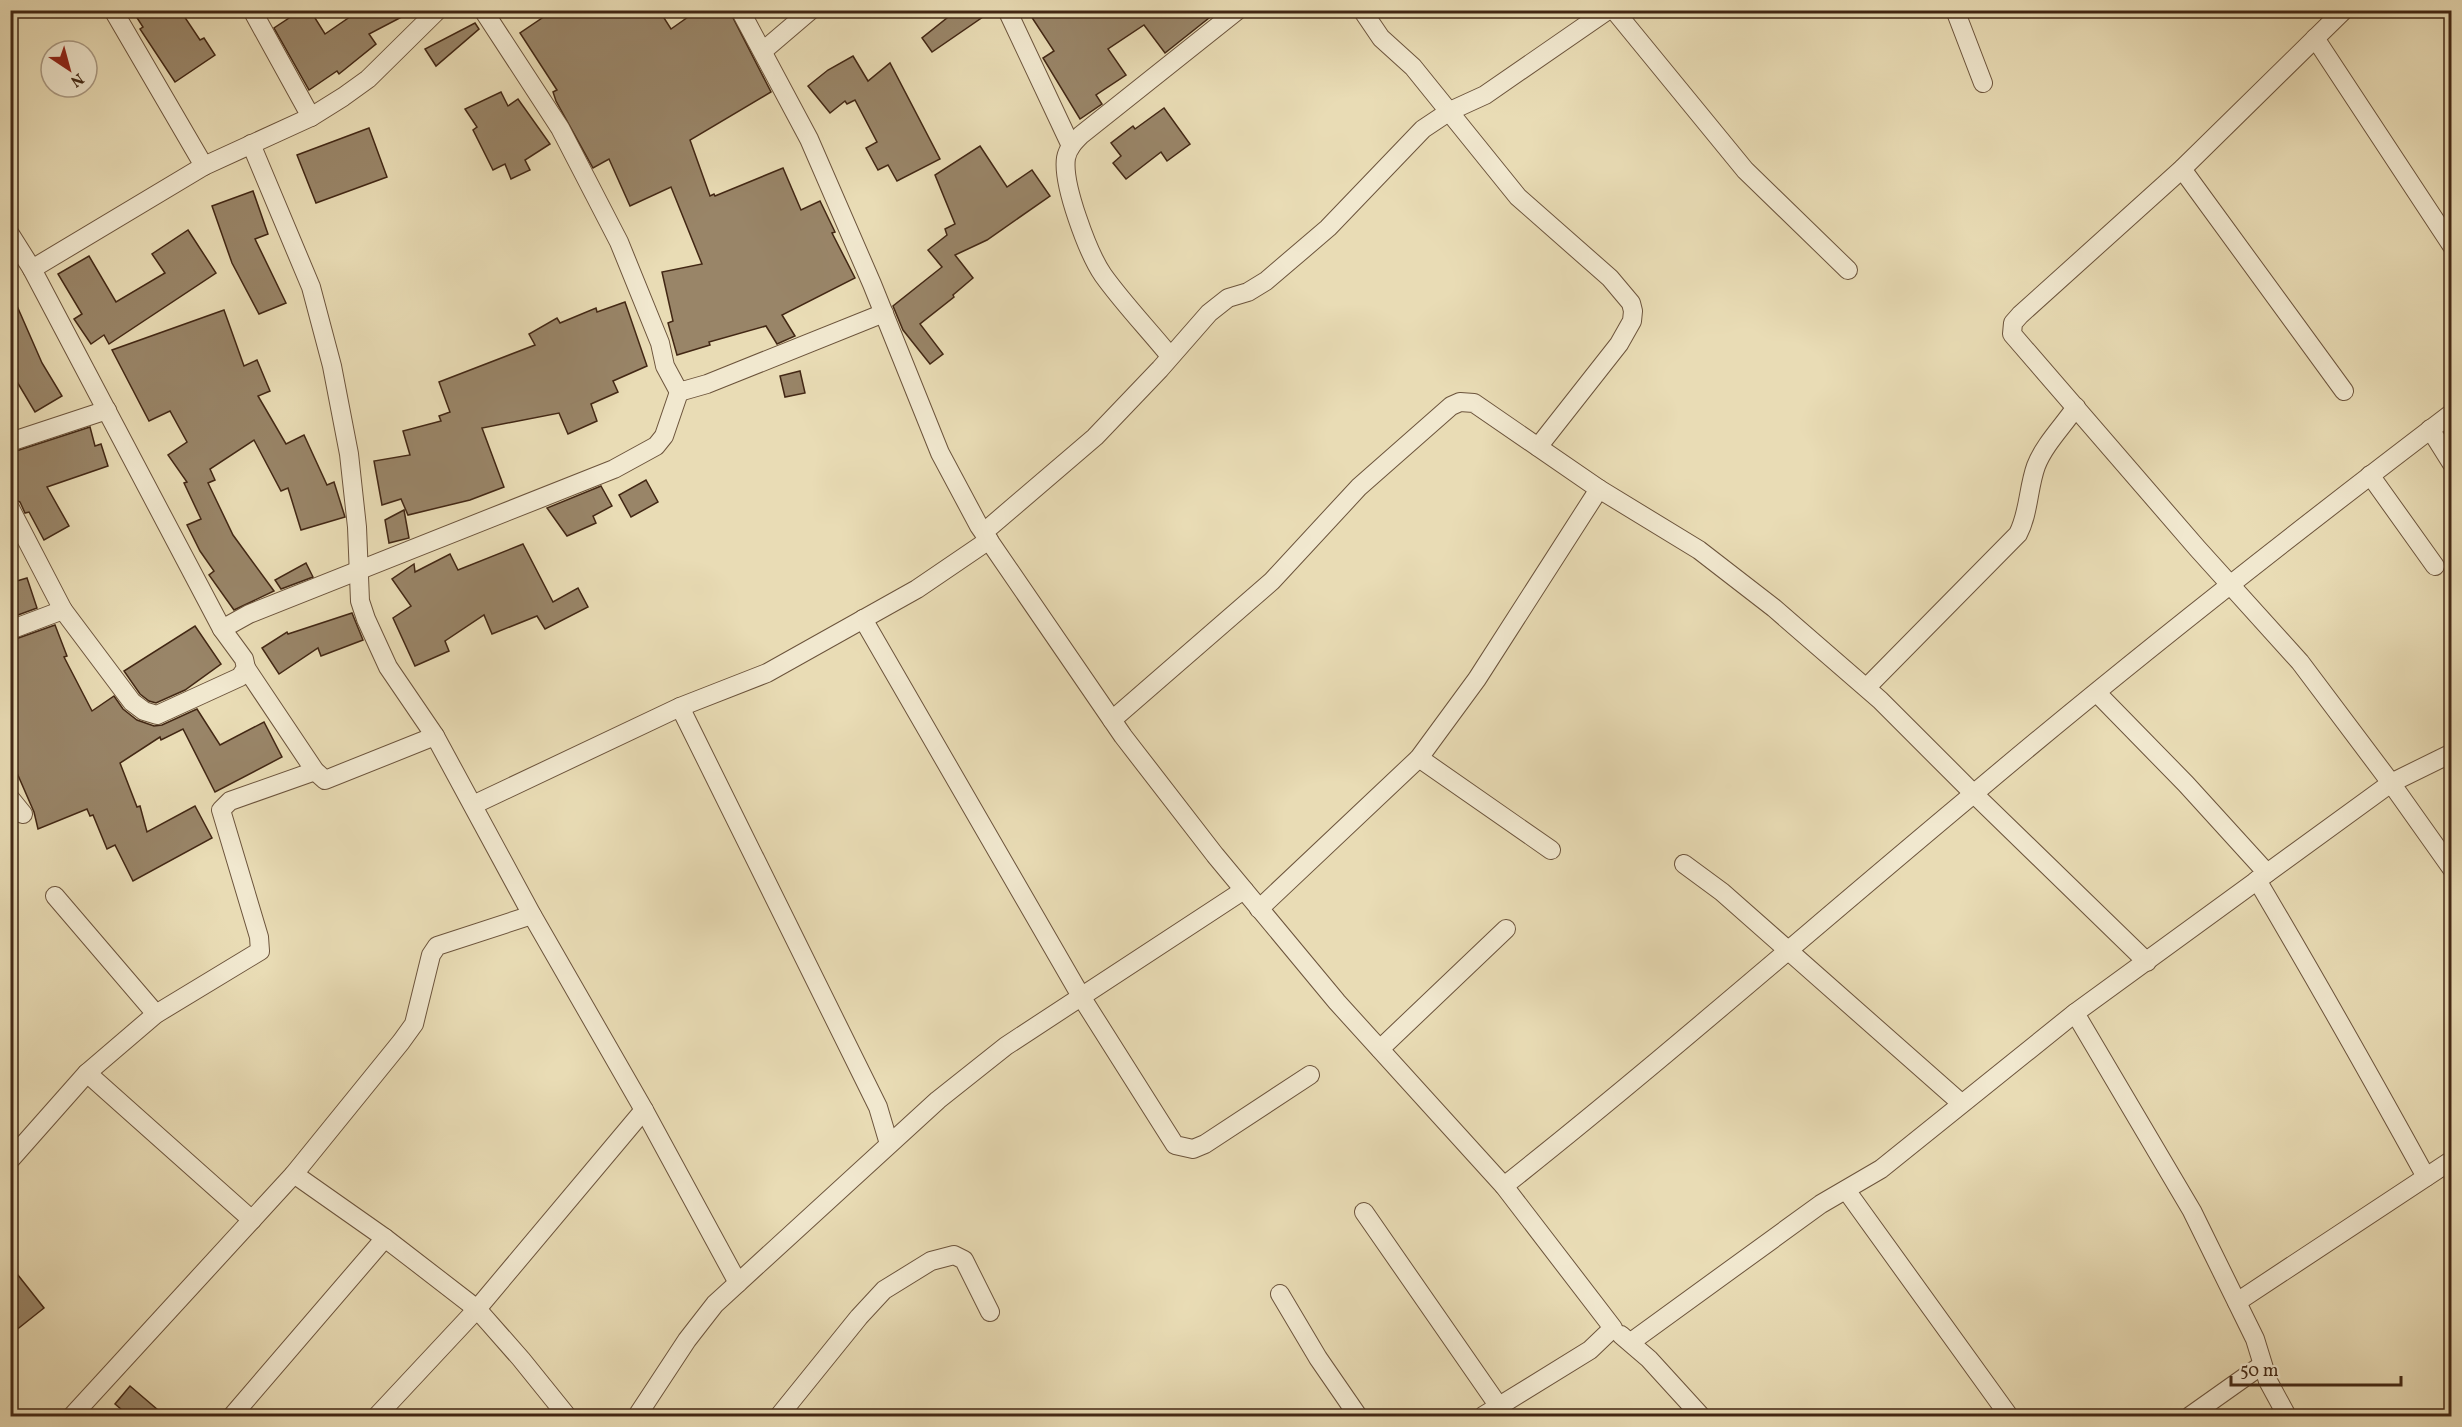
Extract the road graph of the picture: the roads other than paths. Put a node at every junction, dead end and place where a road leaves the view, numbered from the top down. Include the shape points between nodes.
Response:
1 (113, 10) edge
2 (252, 10) edge
3 (438, 10) edge
4 (483, 10) edge
5 (740, 10) edge
6 (811, 10) edge
7 (1007, 10) edge
8 (1238, 10) edge
9 (1362, 10) edge
10 (1608, 10) edge
11 (1614, 10) edge
12 (1955, 10) edge
13 (2344, 10) edge
14 (2315, 38) junction
15 (763, 51) junction
16 (1983, 83) dead end
17 (1450, 111) junction
18 (311, 117) junction
19 (251, 144) junction
20 (1071, 146) junction
21 (204, 166) junction
22 (2182, 169) junction
23 (10, 234) edge
24 (2451, 246) edge
25 (32, 269) junction
26 (1848, 270) dead end
27 (884, 313) junction
28 (1170, 356) junction
29 (2344, 391) dead end
30 (679, 392) junction
31 (2076, 407) junction
32 (106, 410) junction
33 (2451, 412) edge
34 (2430, 429) junction
35 (10, 442) edge
36 (1538, 447) junction
37 (2451, 464) edge
38 (2370, 475) junction
39 (1599, 489) junction
40 (10, 508) edge
41 (986, 536) junction
42 (2435, 566) dead end
43 (360, 571) junction
44 (2231, 585) junction
45 (63, 610) junction
46 (863, 619) junction
47 (222, 629) junction
48 (10, 630) edge
49 (246, 668) junction
50 (1867, 687) junction
51 (2097, 693) junction
52 (680, 707) junction
53 (1112, 720) junction
54 (435, 736) junction
55 (2451, 753) edge
56 (1419, 758) junction
57 (315, 771) junction
58 (2391, 783) junction
59 (1973, 794) junction
60 (10, 798) edge
61 (473, 805) junction
62 (23, 814) dead end
63 (1551, 850) dead end
64 (1684, 864) dead end
65 (2451, 869) edge
66 (2262, 877) junction
67 (1244, 890) junction
68 (55, 896) dead end
69 (1259, 909) junction
70 (532, 915) junction
71 (1506, 929) dead end
72 (1788, 950) junction
73 (2147, 962) junction
74 (1082, 998) junction
75 (2075, 1013) junction
76 (156, 1014) junction
77 (1380, 1049) junction
78 (87, 1073) junction
79 (1310, 1075) dead end
80 (1961, 1103) junction
81 (644, 1110) junction
82 (889, 1144) junction
83 (10, 1160) edge
84 (2451, 1160) edge
85 (294, 1174) junction
86 (2426, 1177) junction
87 (1504, 1186) junction
88 (1846, 1190) junction
89 (1364, 1212) dead end
90 (252, 1220) junction
91 (385, 1238) junction
92 (738, 1282) junction
93 (1280, 1294) dead end
94 (2237, 1302) junction
95 (477, 1309) junction
96 (990, 1312) dead end
97 (1613, 1328) junction
98 (1630, 1342) junction
99 (2262, 1365) junction
100 (1500, 1408) junction
101 (72, 1416) edge
102 (232, 1416) edge
103 (377, 1416) edge
104 (567, 1416) edge
105 (638, 1416) edge
106 (779, 1416) edge
107 (1358, 1416) edge
108 (1483, 1416) edge
109 (1701, 1416) edge
110 (2009, 1416) edge
111 (2190, 1416) edge
112 (2287, 1416) edge

1 - 21 street
2 - 18 street
3 - 18 street via 368,79
4 - 30 street via 560,128 620,242 660,343 665,366
5 - 15 street
6 - 15 street
7 - 20 street
8 - 20 street
9 - 17 street via 1381,38 1413,67
10 - 17 street via 1485,95
11 - 26 street via 1745,170
12 - 16 street
13 - 14 street
14 - 22 street
14 - 24 street
15 - 27 street via 808,139
17 - 28 street via 1424,129 1328,228 1266,280 1248,292 1228,298 1209,313
17 - 36 street via 1518,197 1610,278 1631,303 1632,321 1618,344
18 - 19 street
19 - 21 street
19 - 43 street via 311,287 332,366 349,453
20 - 28 street via 1066,158 1067,179 1081,228 1102,273
21 - 25 street
22 - 29 street
22 - 31 street via 2013,323 2012,334
23 - 25 street
25 - 32 street
27 - 30 street
27 - 41 street via 940,453
28 - 41 street via 1095,437
30 - 43 street via 664,436 656,446 614,469
31 - 44 street
31 - 50 street via 2038,463 2018,534
32 - 35 street
32 - 47 street
33 - 34 street
34 - 37 street
34 - 38 street
36 - 39 street
36 - 53 street via 1474,403 1451,406 1359,487 1272,581
38 - 42 street
38 - 44 street
39 - 50 street via 1725,568
39 - 56 street via 1477,679
40 - 45 street
41 - 46 street via 917,589
41 - 53 street
43 - 47 street via 249,614
43 - 54 street via 360,601 370,628 388,667
44 - 51 street
44 - 58 street via 2300,662
45 - 48 street
45 - 49 street via 132,702 144,711 157,715 240,677
46 - 52 street via 768,673
46 - 74 street
47 - 49 street via 244,659
49 - 57 street
50 - 59 street
51 - 59 street
51 - 66 street via 2186,784
52 - 61 street
52 - 82 street via 878,1107
53 - 67 street
54 - 57 street via 325,780
54 - 61 street
55 - 58 street
56 - 63 street
56 - 69 street
57 - 76 street via 230,801 220,810 260,951
58 - 65 street
58 - 66 street
59 - 72 street
59 - 73 street
60 - 62 street
61 - 70 street
64 - 72 street
66 - 73 street
66 - 86 street
67 - 69 street
67 - 74 street
68 - 76 street
69 - 77 street
70 - 81 street
70 - 85 street via 437,946 431,955 414,1024
71 - 77 street
72 - 80 street
72 - 87 street via 1610,1102
73 - 75 street
74 - 79 street via 1175,1145 1193,1149 1205,1144
74 - 82 street via 1006,1046
75 - 80 street
75 - 94 street via 2192,1211
76 - 78 street
77 - 87 street
78 - 83 street
78 - 90 street
80 - 88 street via 1881,1169
81 - 92 street
81 - 95 street
82 - 92 street
84 - 86 street
85 - 90 street
85 - 91 street
86 - 94 street
87 - 97 street
88 - 98 street
88 - 110 street
89 - 100 street
90 - 101 street
91 - 95 street
91 - 102 street
92 - 105 street via 687,1340
93 - 107 street
94 - 99 street
95 - 103 street
95 - 104 street
96 - 106 street via 964,1260 954,1255 931,1261 884,1290
97 - 98 street
97 - 100 street via 1590,1350
98 - 109 street
99 - 111 street
99 - 112 street
100 - 108 street

